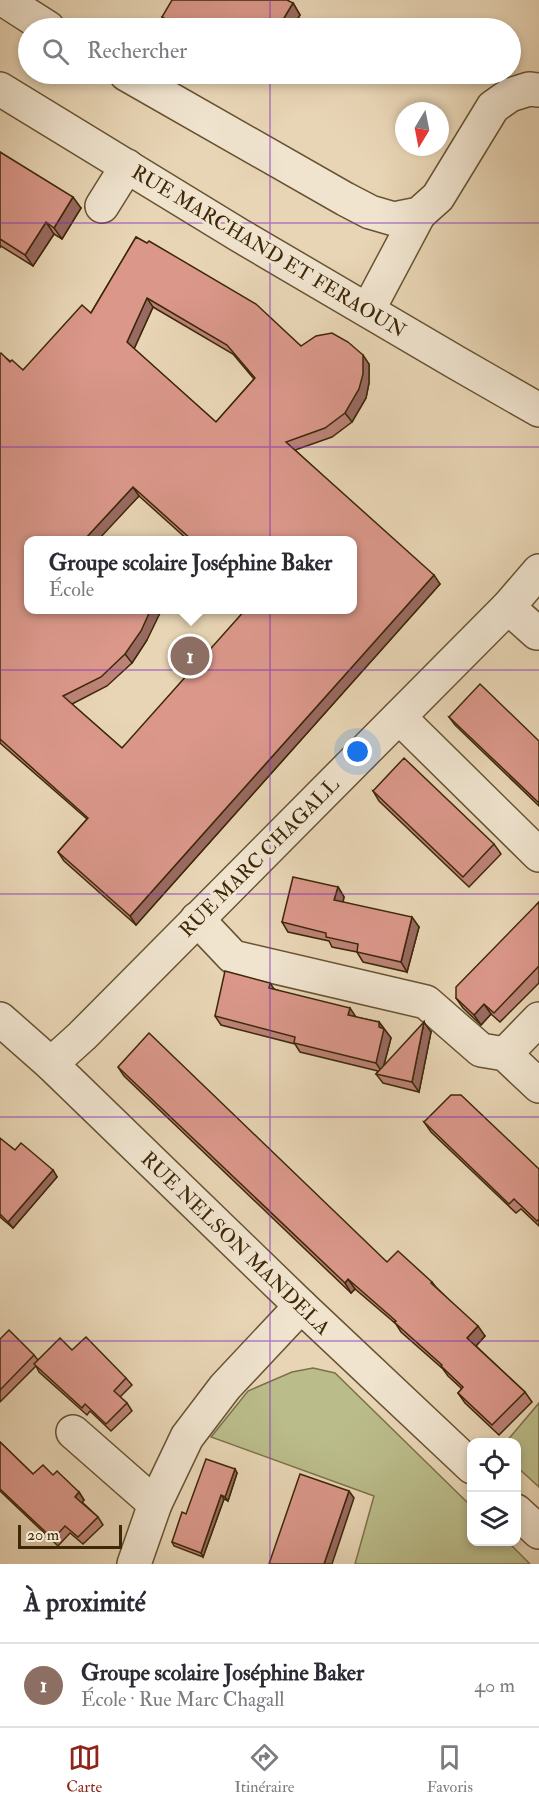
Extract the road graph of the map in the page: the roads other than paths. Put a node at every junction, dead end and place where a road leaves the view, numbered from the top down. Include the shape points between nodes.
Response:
1 (6, 6) edge
2 (29, 18) edge
3 (144, 84) edge
4 (0, 89) edge
5 (539, 90) edge
6 (127, 166) junction
7 (102, 206) dead end
8 (419, 214) junction
9 (369, 310) junction
10 (539, 410) edge
11 (539, 571) edge
12 (508, 607) junction
13 (537, 633) dead end
14 (399, 717) junction
15 (539, 855) edge
16 (197, 919) junction
17 (0, 1019) edge
18 (539, 1019) edge
19 (505, 1054) junction
20 (51, 1064) junction
21 (539, 1086) edge
22 (301, 1306) junction
23 (73, 1432) dead end
24 (467, 1463) edge
25 (155, 1504) junction
26 (521, 1516) edge
27 (539, 1532) edge
28 (134, 1564) edge

1 - 2 street
3 - 8 street via 370,212 394,219
4 - 6 street, RUE MARCHAND ET FERAOUN
5 - 8 street via 510,95 493,106 438,197
6 - 7 street
6 - 9 street, RUE MARCHAND ET FERAOUN
8 - 9 street
9 - 10 street, RUE MARCHAND ET FERAOUN
11 - 12 street, RUE MARC CHAGALL
12 - 13 street
12 - 14 street, RUE MARC CHAGALL
14 - 15 street
14 - 16 street, RUE MARC CHAGALL
16 - 19 street via 233,957 426,1002 481,1050
16 - 20 street, RUE MARC CHAGALL
17 - 20 street, RUE NELSON MANDELA
18 - 19 street
19 - 21 street
20 - 22 street, RUE NELSON MANDELA
22 - 24 street, RUE NELSON MANDELA
22 - 25 street via 225,1387 187,1437
23 - 25 street
25 - 28 street
26 - 27 street

